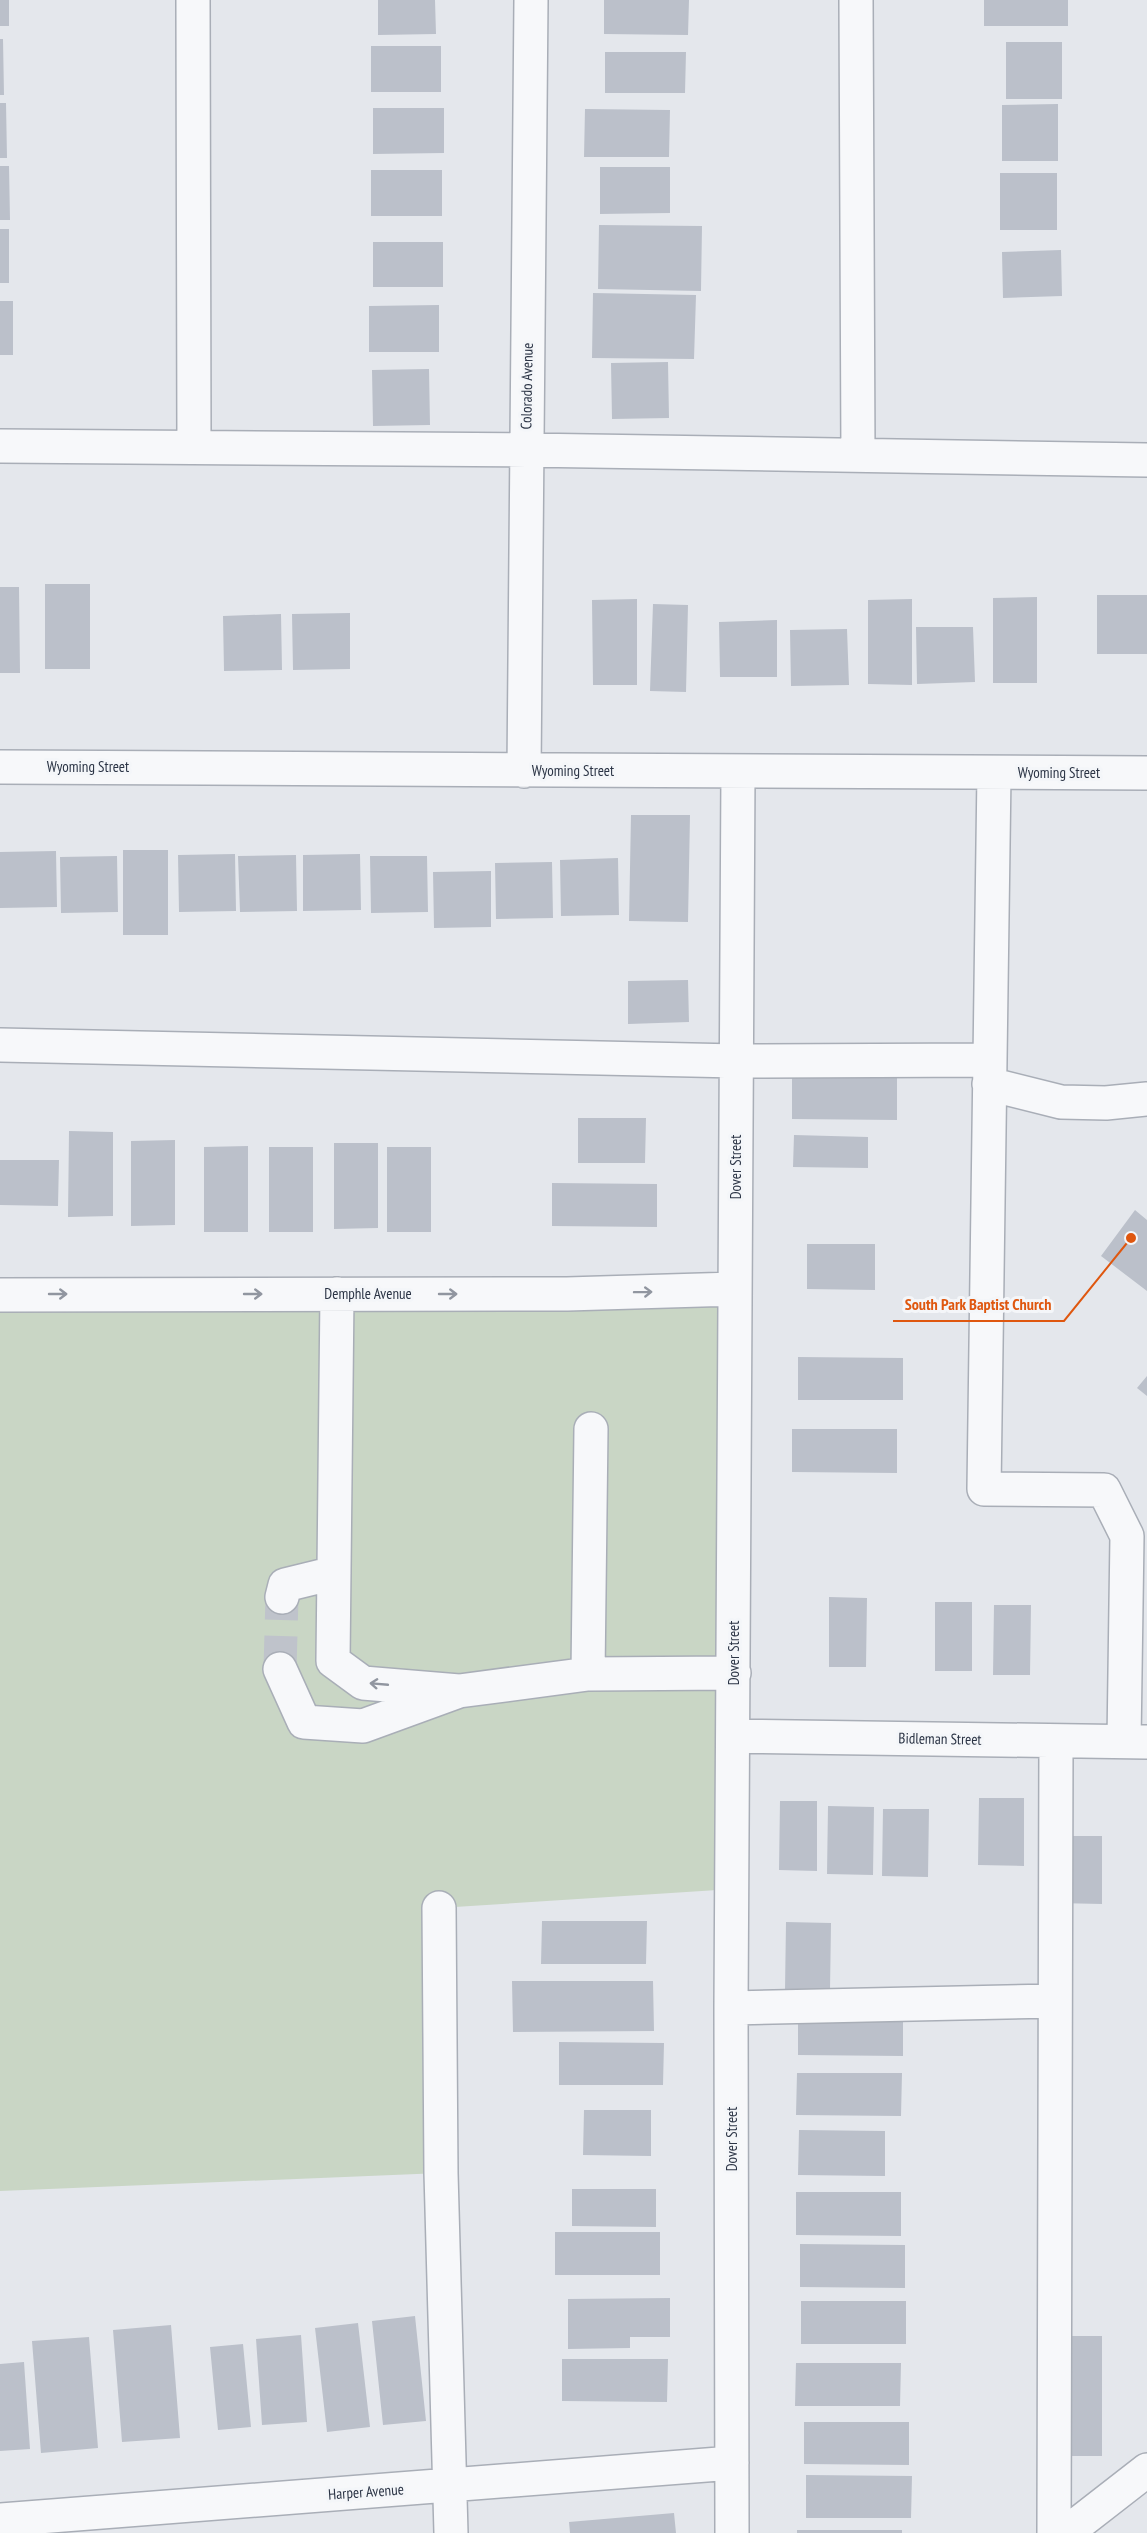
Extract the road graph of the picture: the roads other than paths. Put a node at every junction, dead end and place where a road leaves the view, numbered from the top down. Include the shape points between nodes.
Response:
1 (193, 0) edge
2 (531, 0) edge
3 (856, 0) edge
4 (0, 446) edge
5 (194, 447) junction
6 (527, 450) junction
7 (858, 455) junction
8 (1147, 460) edge
9 (0, 767) edge
10 (524, 771) junction
11 (738, 772) junction
12 (994, 773) junction
13 (1147, 773) edge
14 (0, 1045) edge
15 (736, 1061) junction
16 (990, 1072) junction
17 (1147, 1099) edge
18 (735, 1289) junction
19 (0, 1294) edge
20 (337, 1294) junction
21 (591, 1429) dead end
22 (334, 1573) junction
23 (282, 1597) dead end
24 (280, 1669) tunnel mouth
25 (734, 1673) junction
26 (588, 1674) junction
27 (459, 1691) junction
28 (734, 1736) junction
29 (1056, 1741) junction
30 (1136, 1742) edge
31 (439, 1908) dead end
32 (1055, 2001) junction
33 (731, 2008) junction
34 (732, 2463) junction
35 (1147, 2470) edge
36 (451, 2485) junction
37 (0, 2520) edge
38 (451, 2533) edge
39 (732, 2533) edge
40 (1054, 2533) edge
41 (1066, 2533) edge

1 - 5 street
2 - 6 street, Colorado Avenue
3 - 7 street
4 - 5 street
5 - 6 street
6 - 7 street
6 - 10 street, Colorado Avenue
7 - 8 street
9 - 10 street, Wyoming Street
10 - 11 street, Wyoming Street
11 - 12 street, Wyoming Street
11 - 15 street, Dover Street
12 - 13 street, Wyoming Street
12 - 16 street
14 - 15 street
15 - 16 street
15 - 18 street, Dover Street
16 - 17 street via 1061,1102
16 - 30 street via 984,1489 1104,1490 1127,1536
20 -> 18 street, Demphle Avenue
18 - 25 street, Dover Street
19 -> 20 street, Demphle Avenue
20 - 22 street
21 - 26 street
22 - 23 street via 285,1585
27 -> 22 street via 363,1683 333,1661
24 - 27 street via 304,1722 363,1726
25 - 26 street
25 - 28 street, Dover Street
26 - 27 street
28 - 29 street, Bidleman Street
28 - 33 street, Dover Street
29 - 30 street, Bidleman Street
29 - 32 street
31 - 36 street via 441,2173
32 - 33 street
32 - 40 street
33 - 34 street, Dover Street
34 - 36 street, Harper Avenue
34 - 39 street, Dover Street
35 - 41 street
36 - 37 street, Harper Avenue
36 - 38 street

